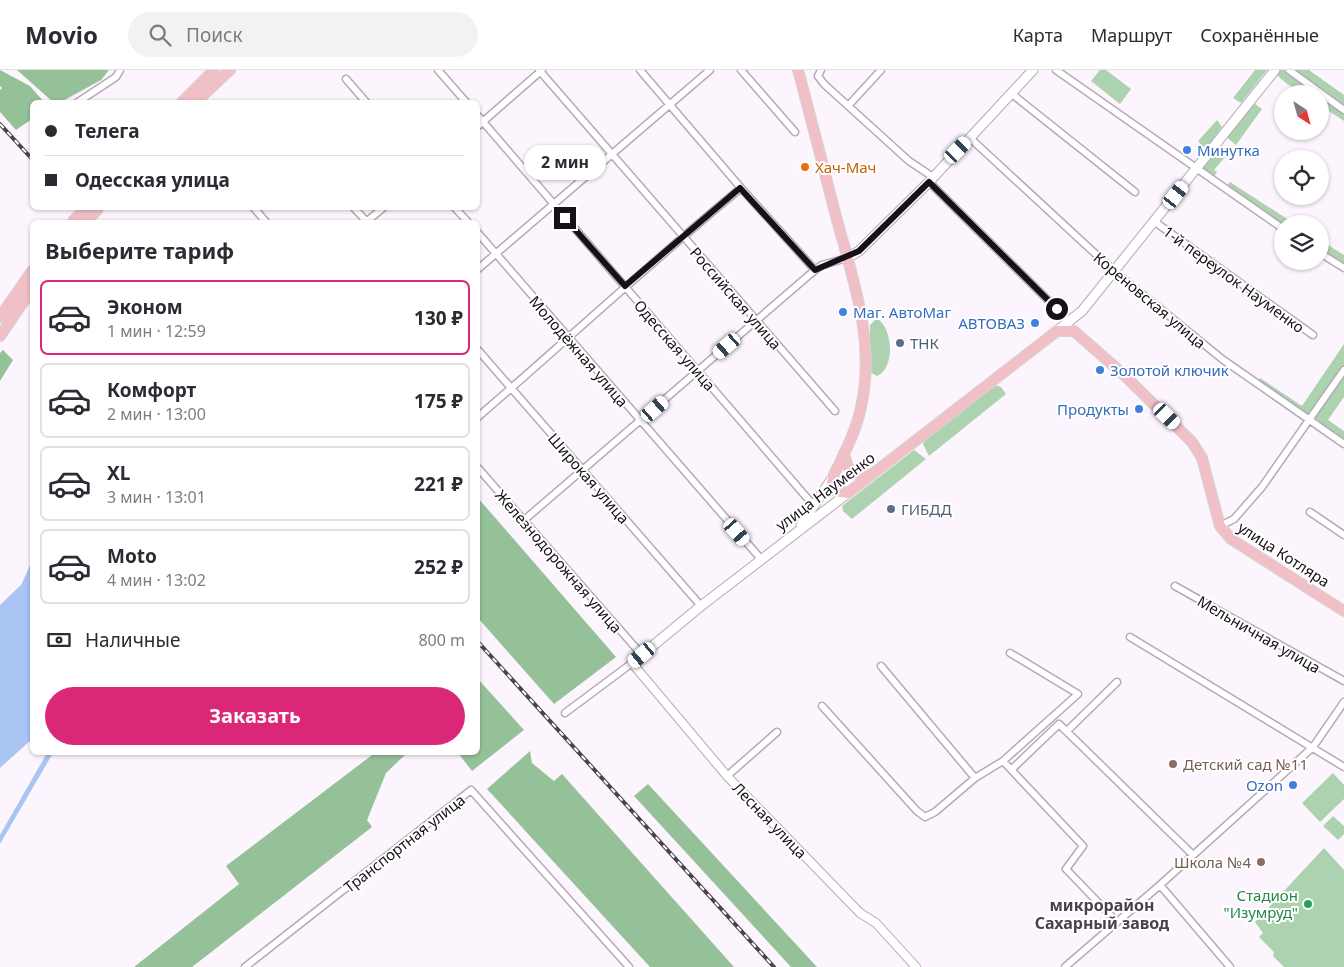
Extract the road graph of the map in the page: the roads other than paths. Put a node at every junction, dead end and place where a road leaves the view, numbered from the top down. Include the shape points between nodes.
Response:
1 (120, 70) edge
2 (214, 70) edge
3 (230, 70) edge
4 (438, 70) edge
5 (640, 70) edge
6 (710, 70) edge
7 (741, 70) edge
8 (798, 70) edge
9 (881, 70) edge
10 (1032, 70) edge
11 (1056, 70) edge
12 (1275, 70) edge
13 (1289, 70) edge
14 (541, 71) edge
15 (820, 73) edge
16 (346, 79) dead end
17 (1012, 94) junction
18 (81, 100) edge
19 (184, 100) edge
20 (198, 100) edge
21 (364, 100) edge
22 (464, 100) edge
23 (669, 104) junction
24 (848, 106) junction
25 (1344, 110) edge
26 (480, 124) edge
27 (795, 132) dead end
28 (970, 138) junction
29 (612, 154) junction
30 (1197, 168) junction
31 (931, 180) junction
32 (740, 188) junction
33 (1135, 192) dead end
34 (552, 205) junction
35 (84, 210) edge
36 (97, 210) edge
37 (256, 210) edge
38 (356, 210) edge
39 (381, 210) edge
40 (457, 210) edge
41 (74, 220) edge
42 (88, 220) edge
43 (264, 220) edge
44 (365, 220) edge
45 (369, 220) edge
46 (466, 220) edge
47 (1155, 222) junction
48 (1274, 222) edge
49 (480, 235) edge
50 (682, 237) junction
51 (495, 254) junction
52 (847, 258) junction
53 (1329, 259) edge
54 (480, 267) edge
55 (1344, 268) edge
56 (815, 270) junction
57 (1114, 271) junction
58 (30, 274) edge
59 (625, 286) junction
60 (30, 293) edge
61 (0, 317) edge
62 (756, 321) junction
63 (1070, 321) junction
64 (1057, 331) junction
65 (1313, 335) dead end
66 (0, 336) edge
67 (568, 339) junction
68 (480, 352) edge
69 (1344, 370) edge
70 (698, 371) junction
71 (511, 388) junction
72 (835, 411) dead end
73 (480, 415) edge
74 (1309, 420) junction
75 (640, 422) junction
76 (1344, 444) edge
77 (844, 454) junction
78 (480, 470) edge
79 (582, 471) junction
80 (832, 477) junction
81 (857, 477) junction
82 (848, 493) junction
83 (814, 506) junction
84 (1310, 512) dead end
85 (523, 521) junction
86 (1220, 526) junction
87 (798, 530) junction
88 (1344, 534) edge
89 (761, 559) junction
90 (1175, 586) dead end
91 (701, 606) junction
92 (1344, 611) edge
93 (1130, 637) dead end
94 (1010, 653) dead end
95 (642, 655) junction
96 (632, 663) junction
97 (881, 666) dead end
98 (1344, 681) edge
99 (1117, 682) dead end
100 (1344, 702) edge
101 (822, 706) dead end
102 (564, 713) dead end
103 (1067, 731) junction
104 (777, 732) dead end
105 (1313, 747) junction
106 (1003, 761) junction
107 (1344, 767) edge
108 (1012, 769) junction
109 (727, 776) junction
110 (975, 778) junction
111 (1193, 856) junction
112 (1160, 885) junction
113 (1116, 921) junction
114 (1073, 964) edge
115 (245, 967) edge
116 (629, 967) edge
117 (916, 967) edge
118 (1065, 967) edge
119 (1230, 967) edge

1 - 18 street via 116,77
2 - 19 main road
3 - 20 main road
4 - 22 street
5 - 23 street
6 - 23 street
7 - 27 street
8 - 52 main road
9 - 24 street
10 - 17 main road
11 - 30 street
12 - 30 main road, улица Науменко
13 - 25 street
14 - 26 street
14 - 29 street, Российская улица
15 - 24 street
16 - 21 street
17 - 28 main road
17 - 33 street
23 - 29 street
23 - 32 street
24 - 31 street
26 - 34 street, Одесская улица
28 - 31 main road
28 - 57 street, Кореновская улица
29 - 34 street
29 - 50 street, Российская улица
30 - 47 main road, улица Науменко
30 - 48 street
31 - 52 main road via 859,251
31 - 63 street
32 - 50 street
32 - 56 street
34 - 51 street
34 - 59 street, Одесская улица
35 - 41 main road, bridge
36 - 42 main road, bridge
37 - 43 street
38 - 44 street
39 - 45 street
40 - 46 street
47 - 57 main road, улица Науменко
47 - 65 street, 1-й переулок Науменко
49 - 51 street, Молодёжная улица
50 - 59 street
50 - 62 street, Российская улица
51 - 54 street
51 - 67 street, Молодёжная улица
52 - 56 street
52 - 77 main road via 862,316 866,370 862,407
53 - 55 street
56 - 62 street
57 - 63 main road, улица Науменко
57 - 74 street, Кореновская улица via 1222,359
58 - 61 main road
59 - 67 street
59 - 70 street, Одесская улица
60 - 66 main road
62 - 70 street
62 - 72 street, Российская улица
63 - 64 main road, улица Науменко
64 - 81 main road, улица Науменко via 873,474
64 - 86 main road, улица Котляра via 1074,331 1192,442 1202,458
67 - 71 street
67 - 75 street, Молодёжная улица
68 - 71 street, Широкая улица
69 - 74 street
70 - 75 street
70 - 83 street, Одесская улица
71 - 73 street
71 - 79 street, Широкая улица
74 - 76 street, Кореновская улица
74 - 86 street via 1262,487 1234,519
75 - 79 street
75 - 89 street, Молодёжная улица
77 - 80 main road
77 - 81 main road via 847,465
78 - 85 street, Железнодорожная улица
79 - 85 street
79 - 91 street, Широкая улица
80 - 81 main road via 842,472
80 - 82 main road via 836,491
80 - 83 main road
81 - 82 main road, улица Науменко
82 - 87 main road, улица Науменко
83 - 87 main road
84 - 88 street
85 - 95 street, Железнодорожная улица
86 - 92 main road, улица Котляра via 1238,545
87 - 89 main road, улица Науменко
89 - 91 main road, улица Науменко
90 - 98 street, Мельничная улица
91 - 95 main road, улица Науменко
93 - 105 street
94 - 106 street via 1078,694
95 - 96 main road, улица Науменко
96 - 102 street, улица Науменко
96 - 109 street, Лесная улица
97 - 110 street
99 - 103 street
100 - 105 street
101 - 110 street via 916,811 925,817
103 - 108 street via 1059,724
103 - 111 street
104 - 109 street
105 - 107 street
105 - 111 street
106 - 108 street
106 - 110 street
108 - 113 street via 1083,846 1066,869
109 - 117 street, Лесная улица via 860,913 876,923
111 - 112 street
112 - 113 street
112 - 119 street
113 - 114 street
114 - 118 street
115 - 116 street, Транспортная улица via 471,790

